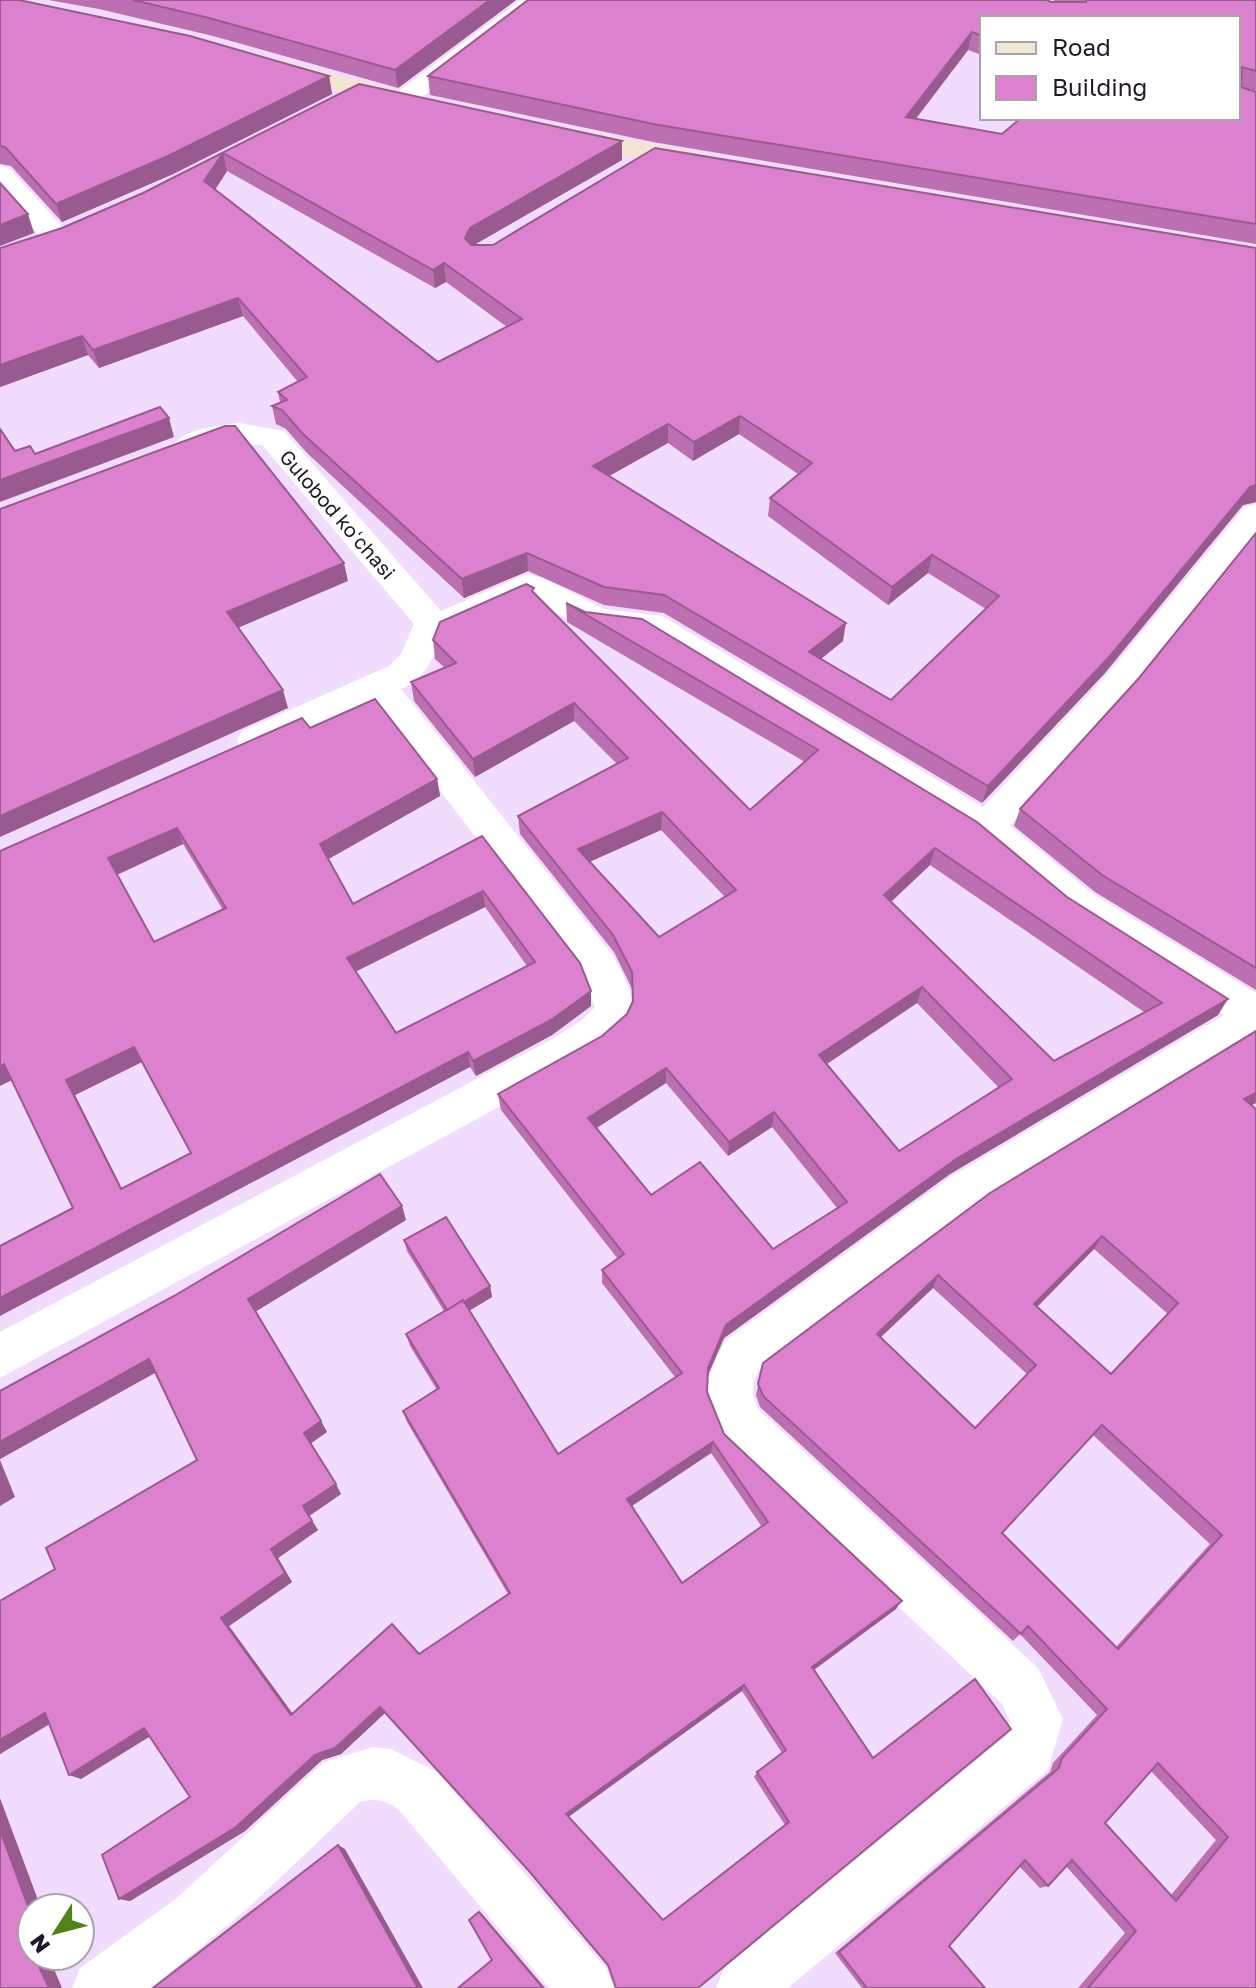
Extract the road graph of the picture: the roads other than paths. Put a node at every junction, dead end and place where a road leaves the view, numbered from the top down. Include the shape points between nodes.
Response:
1 (536, 0) edge
2 (246, 58) edge
3 (359, 91) junction
4 (401, 101) junction
5 (332, 106) edge
6 (431, 107) edge
7 (534, 129) edge
8 (652, 154) junction
9 (730, 167) edge
10 (626, 170) edge
11 (0, 174) edge
12 (85, 225) edge
13 (57, 238) junction
14 (29, 248) edge
15 (153, 459) edge
16 (1256, 515) edge
17 (436, 628) junction
18 (378, 685) junction
19 (218, 757) edge
20 (987, 827) junction
21 (1256, 1015) edge
22 (0, 1356) edge
23 (100, 1988) edge
24 (586, 1988) edge
25 (744, 1988) edge

1 - 4 street
2 - 3 main road
3 - 4 main road
3 - 5 street
4 - 6 main road
7 - 8 main road
8 - 9 main road
8 - 10 street
11 - 13 street
12 - 13 street
13 - 14 street
15 - 17 street, Gulobod koʻchasi via 225,432 251,431 273,438
16 - 20 street via 1118,685
17 - 18 street via 421,639 408,670
17 - 20 street via 527,586 598,620 650,624
18 - 19 street
18 - 22 street via 597,965 616,993 615,1012 601,1031 568,1050
20 - 21 street via 1053,886
21 - 25 street via 967,1190 742,1356 727,1382 730,1405 741,1426 1020,1686 1037,1719 1029,1751
23 - 24 street via 187,1924 343,1781 381,1772 399,1776 418,1791

